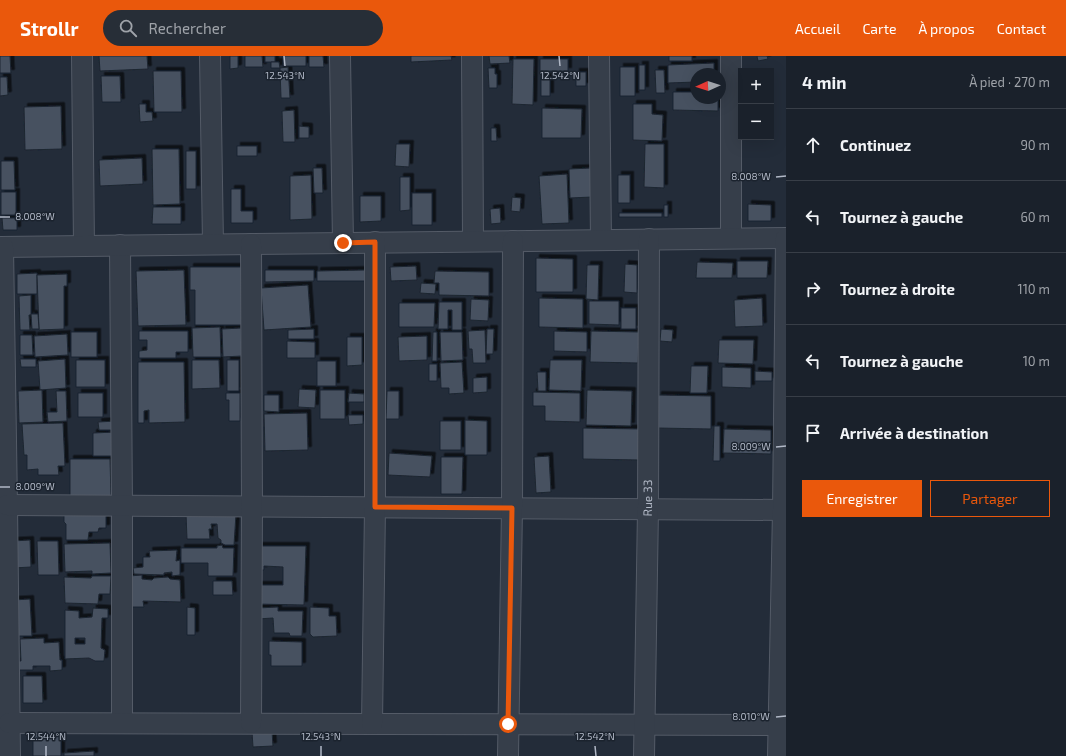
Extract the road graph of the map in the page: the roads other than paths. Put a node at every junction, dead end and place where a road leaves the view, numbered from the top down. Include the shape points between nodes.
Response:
1 (82, 56) edge
2 (210, 56) edge
3 (340, 56) edge
4 (472, 56) edge
5 (599, 56) edge
6 (731, 56) edge
7 (731, 238) junction
8 (786, 238) edge
9 (649, 239) junction
10 (601, 240) junction
11 (473, 241) junction
12 (513, 241) junction
13 (375, 242) junction
14 (343, 243) junction
15 (213, 244) junction
16 (251, 244) junction
17 (84, 246) junction
18 (120, 246) junction
19 (1, 247) edge
20 (2, 385) edge
21 (7, 505) junction
22 (122, 506) junction
23 (252, 507) junction
24 (375, 507) junction
25 (512, 508) junction
26 (648, 509) junction
27 (782, 510) junction
28 (4, 675) edge
29 (9, 723) junction
30 (122, 723) junction
31 (250, 723) junction
32 (372, 724) junction
33 (508, 724) junction
34 (644, 725) junction
35 (782, 725) edge
36 (6, 749) edge
37 (508, 756) edge
38 (644, 756) edge
39 (778, 756) edge

1 - 17 street
2 - 15 street
3 - 14 street
4 - 11 street
5 - 10 street
6 - 7 street
7 - 8 street
7 - 9 street
8 - 27 street
9 - 10 street
9 - 26 street, Rue 33
10 - 12 street
11 - 12 street
11 - 13 street
12 - 25 street
13 - 14 street
13 - 24 street
14 - 16 street
15 - 16 street
15 - 18 street
16 - 23 street
17 - 18 street
17 - 19 street
18 - 22 street
19 - 20 street
20 - 21 street
21 - 22 street
21 - 28 street
22 - 23 street
22 - 30 street
23 - 24 street
23 - 31 street
24 - 25 street
24 - 32 street
25 - 26 street
25 - 33 street
26 - 27 street
26 - 34 street, Rue 33
27 - 35 street
28 - 29 street
29 - 30 street
29 - 36 street
30 - 31 street
31 - 32 street
32 - 33 street
33 - 34 street
33 - 37 street
34 - 35 street
34 - 38 street, Rue 33
35 - 39 street

